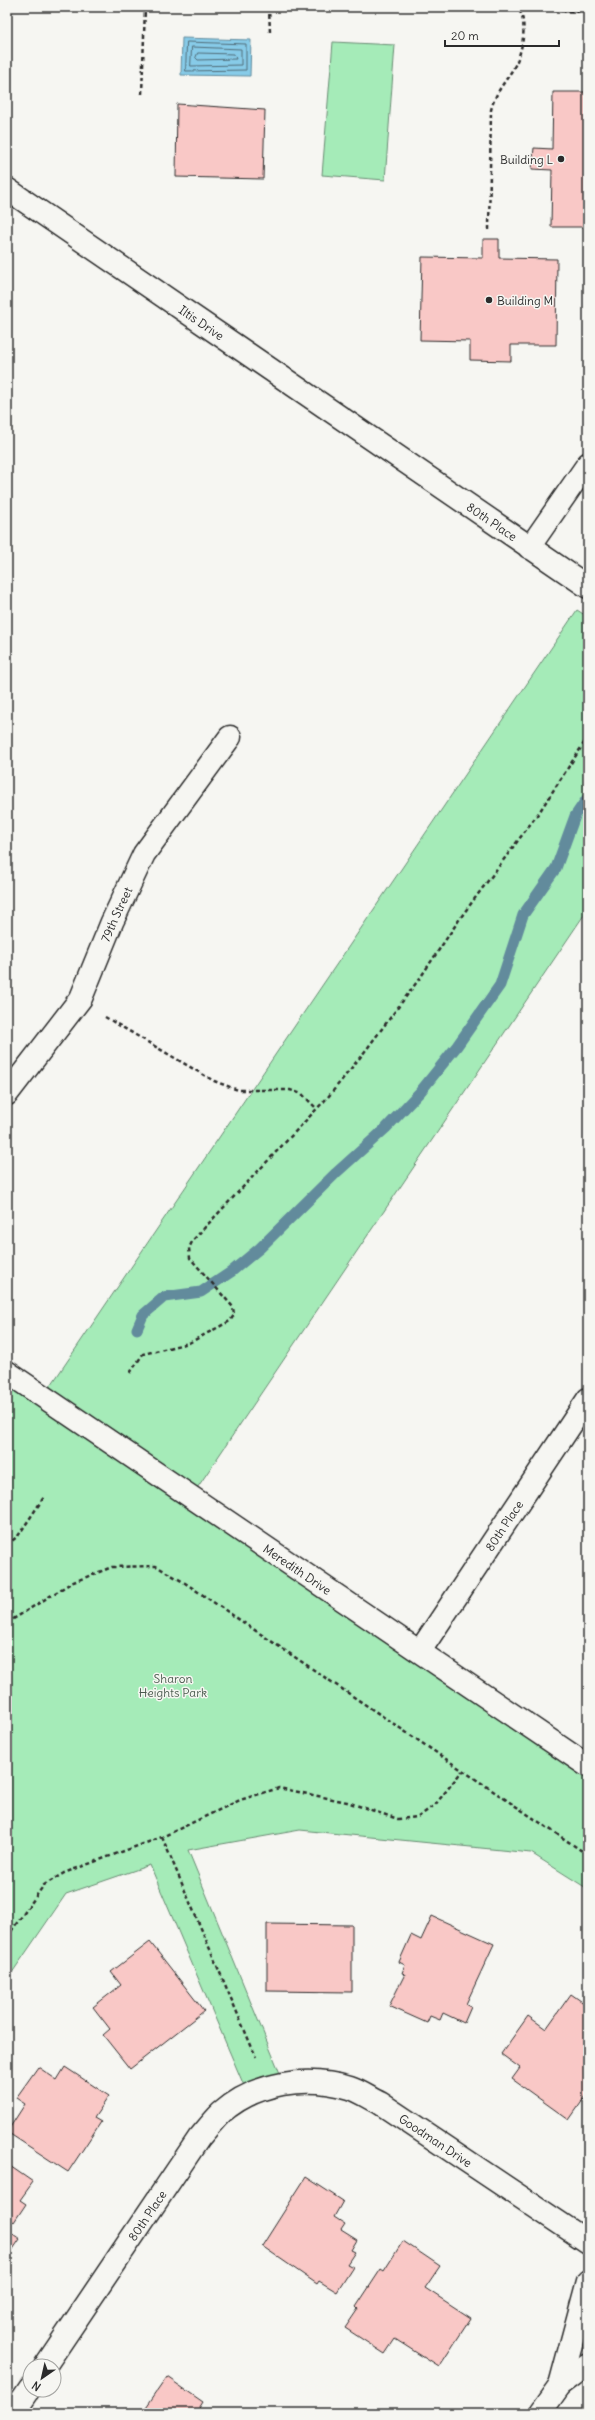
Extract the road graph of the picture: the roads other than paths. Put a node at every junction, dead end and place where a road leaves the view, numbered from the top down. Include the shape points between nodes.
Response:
1 (7, 189) edge
2 (395, 457) joint
3 (588, 463) edge
4 (529, 548) junction
5 (588, 587) edge
6 (230, 737) dead end
7 (7, 1094) edge
8 (7, 1372) edge
9 (588, 1399) edge
10 (420, 1651) junction
11 (588, 1766) edge
12 (269, 2088) joint
13 (588, 2242) edge
14 (588, 2281) edge
15 (50, 2358) edge
16 (588, 2364) edge
17 (560, 2385) junction
18 (23, 2398) edge
19 (13, 2413) edge
20 (540, 2413) edge

1 - 2 street, Iltis Drive
2 - 4 street, 80th Place
3 - 4 lane
4 - 5 street, 80th Place
6 - 7 street, 79th Street via 144,854 80,1000
8 - 10 street, Meredith Drive
9 - 10 street, 80th Place
10 - 11 street, Meredith Drive
12 - 13 street, Goodman Drive via 284,2083 316,2081 351,2088 380,2104
12 - 15 street, 80th Place via 248,2095 222,2113 199,2138
14 - 17 street
16 - 17 street
17 - 20 street
18 - 19 street

